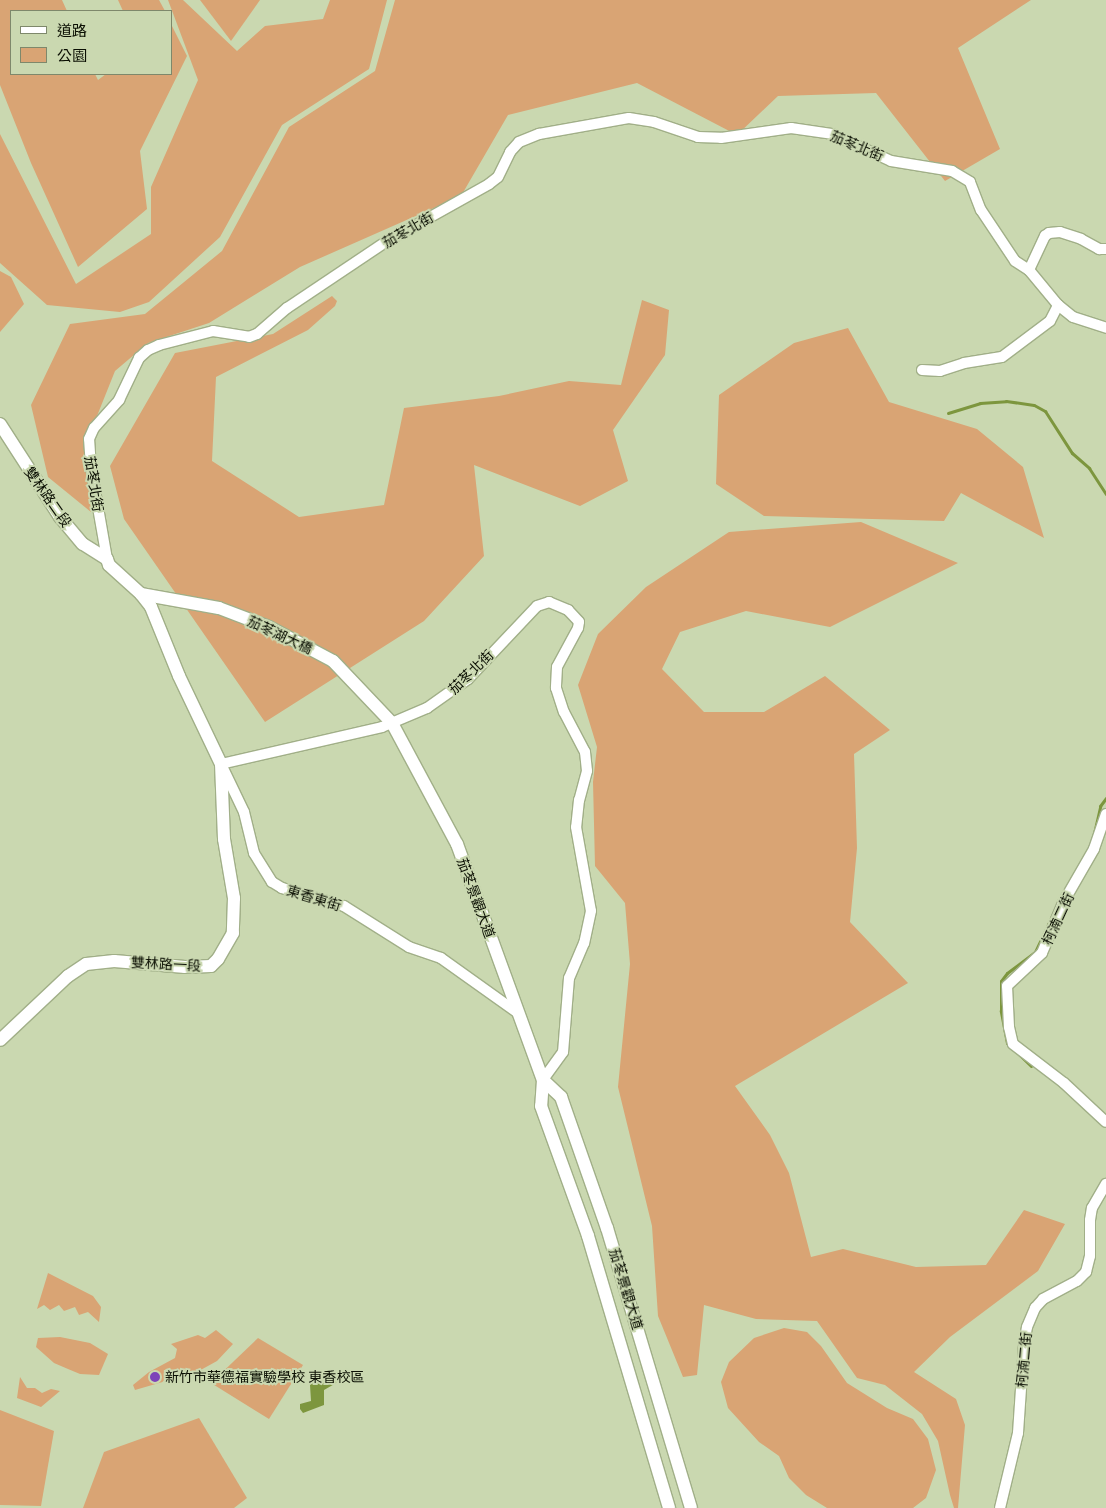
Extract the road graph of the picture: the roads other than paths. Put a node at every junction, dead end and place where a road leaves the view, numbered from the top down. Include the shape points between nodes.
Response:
1 (1106, 249) edge
2 (1029, 270) junction
3 (1058, 305) junction
4 (1106, 328) edge
5 (922, 370) dead end
6 (0, 424) edge
7 (107, 559) junction
8 (142, 594) junction
9 (392, 723) junction
10 (221, 764) junction
11 (1106, 814) edge
12 (518, 1012) junction
13 (0, 1040) edge
14 (543, 1080) junction
15 (1106, 1122) edge
16 (1106, 1184) edge
17 (669, 1508) edge
18 (691, 1508) edge
19 (1000, 1508) edge

1 - 2 street via 1099,250 1060,232 1049,233
2 - 3 street, 茄苳北街
2 - 7 street, 茄苳北街 via 1015,261 996,233 981,210 970,182 952,171 884,158 832,134 791,128 721,138 698,137 654,122 629,118 528,136 510,152 498,177 489,184 384,243 287,308 257,334 250,337 213,332 159,345 139,358 119,400 94,428 90,439 91,467
3 - 4 street, 茄苳北街 via 1074,317
3 - 5 street via 1050,321 1002,357 964,363 940,372
6 - 7 street, 雙林路二段 via 60,517 83,544
7 - 8 street
8 - 9 street, 茄苳湖大橋 via 218,608 269,627 333,661
8 - 10 street via 151,607 179,676
9 - 10 street, 茄苳北街
9 - 12 street, 茄苳景觀大道 via 457,844
9 - 14 street, 茄苳北街 via 427,708 468,679 537,606 555,603 568,610 578,622 578,628 557,667 556,688 564,712 585,752 587,771 576,827 591,911 584,943 570,978 563,1052
10 - 12 street, 東香東街 via 244,812 254,853 272,882 282,888 344,906 409,947 441,958
10 - 13 street, 雙林路一段 via 222,820 231,878 233,933 218,959 211,966 202,968 114,961 86,964 68,976
11 - 15 street, 柯湳二街 via 1094,849 1064,903 1042,953 1008,986 1009,1028 1014,1044 1064,1083
12 - 14 street, 茄苳景觀大道
14 - 17 street, 茄苳景觀大道 via 541,1106 588,1236
14 - 18 street, 茄苳景觀大道 via 561,1097 607,1228
16 - 19 street, 柯湳二街 via 1092,1208 1086,1272 1077,1282 1043,1299 1027,1327 1018,1432

